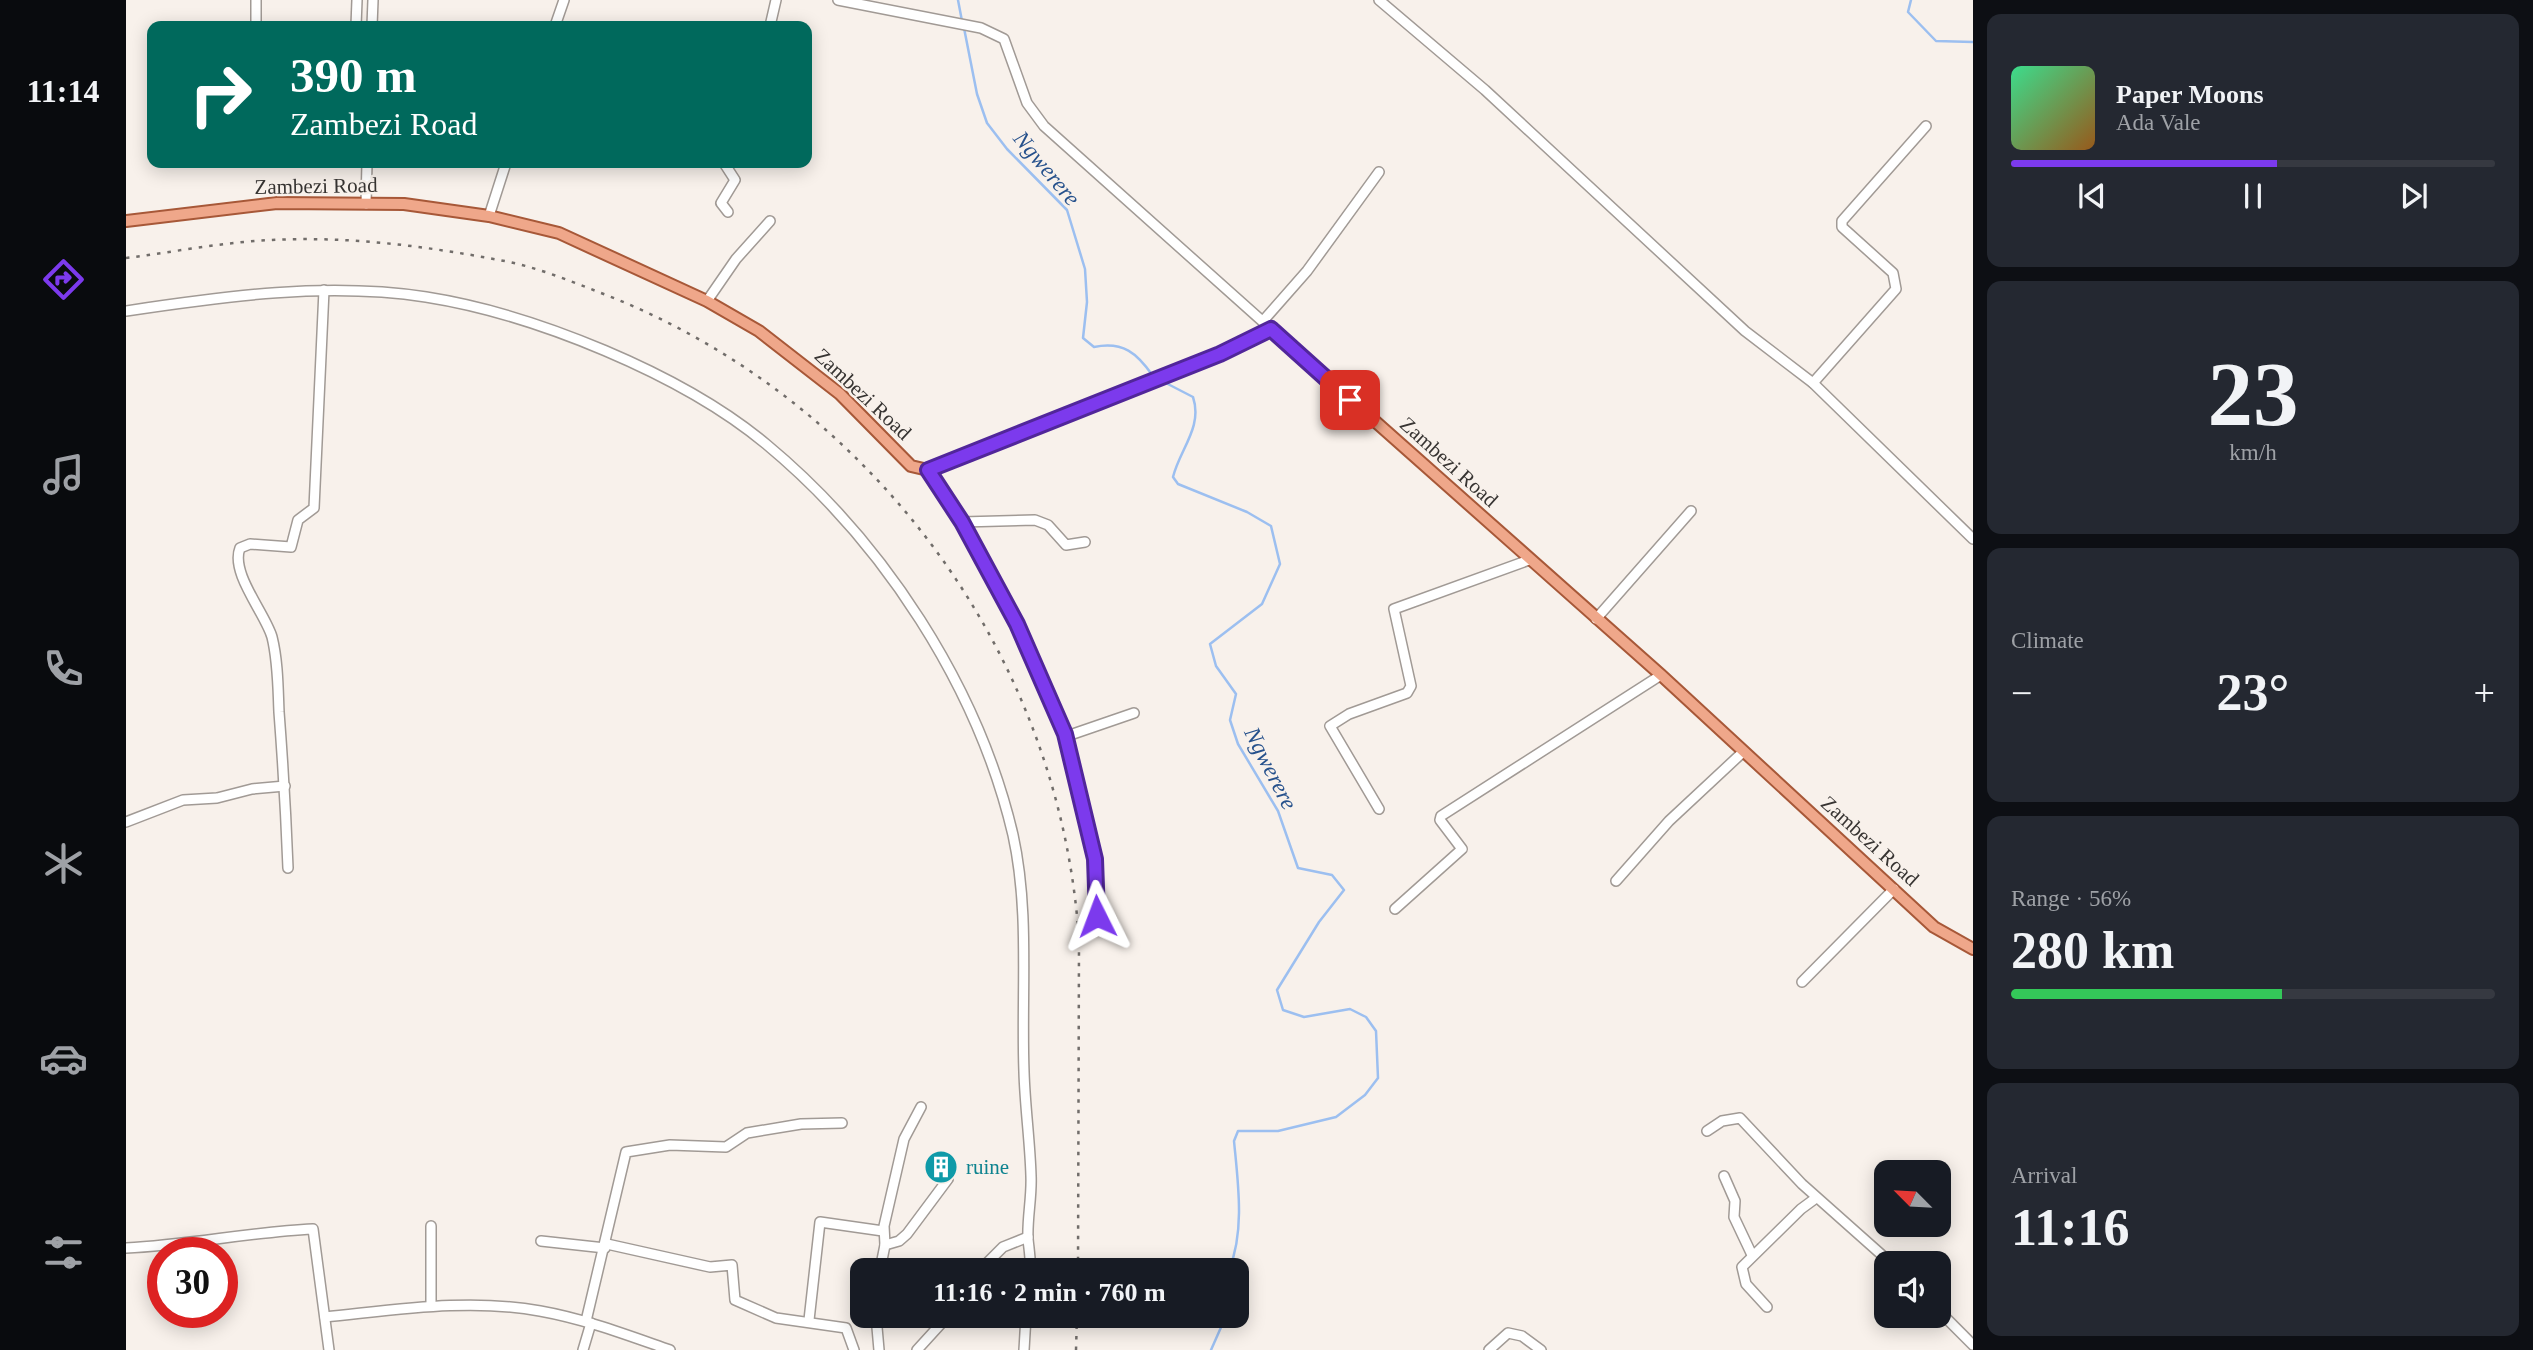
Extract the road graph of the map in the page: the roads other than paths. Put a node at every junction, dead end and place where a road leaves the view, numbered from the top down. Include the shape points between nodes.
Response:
1 (256, 0) edge
2 (357, 0) edge
3 (373, 0) edge
4 (564, 0) edge
5 (776, 0) edge
6 (838, 0) edge
7 (1379, 0) edge
8 (256, 21) edge
9 (356, 21) edge
10 (372, 21) edge
11 (557, 21) edge
12 (771, 21) edge
13 (1926, 126) dead end
14 (367, 168) edge
15 (504, 168) edge
16 (727, 168) edge
17 (1379, 173) dead end
18 (366, 204) junction
19 (728, 212) dead end
20 (489, 216) junction
21 (126, 221) edge
22 (769, 221) dead end
23 (324, 290) junction
24 (707, 301) junction
25 (126, 311) edge
26 (1267, 325) junction
27 (1813, 383) junction
28 (928, 470) junction
29 (1691, 511) dead end
30 (962, 522) junction
31 (1973, 539) edge
32 (1085, 542) dead end
33 (1530, 560) junction
34 (1596, 619) junction
35 (1661, 675) junction
36 (1134, 713) dead end
37 (1065, 734) junction
38 (1743, 752) junction
39 (285, 786) junction
40 (1379, 809) dead end
41 (126, 822) edge
42 (288, 869) dead end
43 (1616, 881) dead end
44 (1894, 889) junction
45 (1395, 909) dead end
46 (1097, 916) dead end
47 (1973, 948) edge
48 (1802, 982) dead end
49 (921, 1107) dead end
50 (842, 1123) dead end
51 (1707, 1131) dead end
52 (1724, 1176) dead end
53 (948, 1179) dead end
54 (1816, 1198) junction
55 (431, 1226) dead end
56 (883, 1231) junction
57 (1028, 1237) junction
58 (541, 1241) dead end
59 (885, 1245) junction
60 (606, 1246) junction
61 (126, 1249) edge
62 (1877, 1251) edge
63 (1752, 1255) junction
64 (884, 1258) edge
65 (992, 1258) edge
66 (1029, 1258) edge
67 (431, 1306) junction
68 (1767, 1307) dead end
69 (325, 1317) junction
70 (809, 1320) junction
71 (589, 1322) junction
72 (1951, 1323) edge
73 (877, 1328) edge
74 (937, 1328) edge
75 (1026, 1328) edge
76 (1973, 1345) edge
77 (329, 1350) edge
78 (583, 1350) edge
79 (670, 1350) edge
80 (854, 1350) edge
81 (879, 1350) edge
82 (917, 1350) edge
83 (1024, 1350) edge
84 (1489, 1350) edge
85 (1541, 1350) edge

1 - 8 street
2 - 9 street
3 - 10 street
4 - 11 street
5 - 12 street
6 - 26 street via 996,34 1008,45 1027,103 1044,126
7 - 27 street via 1485,90 1745,331
13 - 27 street via 1842,221 1842,227 1892,273 1896,289
14 - 18 street
15 - 20 street
16 - 19 street via 735,180 721,203
17 - 26 street
18 - 20 main road, Zambezi Road via 404,204
18 - 21 main road, Zambezi Road via 277,202
20 - 24 main road, Zambezi Road via 559,233
22 - 24 street
23 - 25 street via 281,291
23 - 39 street via 314,508 298,520 291,547 250,544 238,553 245,582 272,638
23 - 57 street via 382,292 457,303 552,331 657,375 767,444 863,542 913,611 968,708 1013,836 1023,914 1024,1079 1032,1176
24 - 28 main road, Zambezi Road via 799,360 911,466
26 - 28 main road via 1167,375
26 - 33 main road, Zambezi Road
27 - 31 street
28 - 30 street
29 - 34 street
30 - 32 street via 1035,520 1048,525 1066,545
30 - 37 street via 1037,663
33 - 34 main road, Zambezi Road
33 - 40 street via 1394,609 1411,686 1407,693 1349,714 1330,726
34 - 35 main road, Zambezi Road
35 - 38 main road, Zambezi Road
35 - 45 street via 1441,816 1462,849
36 - 37 street
37 - 46 street via 1095,859
38 - 43 street via 1669,821
38 - 44 main road, Zambezi Road
39 - 41 street via 183,800
39 - 42 street
44 - 47 main road, Zambezi Road via 1934,927
44 - 48 street
49 - 56 street via 904,1139
50 - 60 street via 747,1133 726,1147 670,1145 626,1152
51 - 54 street via 1722,1121 1740,1118
52 - 63 street via 1735,1201 1734,1217
53 - 59 street via 908,1234
54 - 62 street
54 - 63 street
55 - 67 street
56 - 59 street
56 - 70 street via 820,1222
57 - 65 street via 1003,1247
57 - 66 street
58 - 60 street
59 - 64 street
60 - 70 street via 710,1267 728,1264 733,1268 736,1300 776,1318
60 - 71 street
61 - 69 street via 313,1229
63 - 68 street via 1741,1274
67 - 69 street
67 - 71 street via 513,1307
69 - 77 street
70 - 80 street via 846,1328
71 - 78 street
71 - 79 street
72 - 76 street
73 - 81 street
74 - 82 street
75 - 83 street
84 - 85 street via 1508,1333 1522,1335

